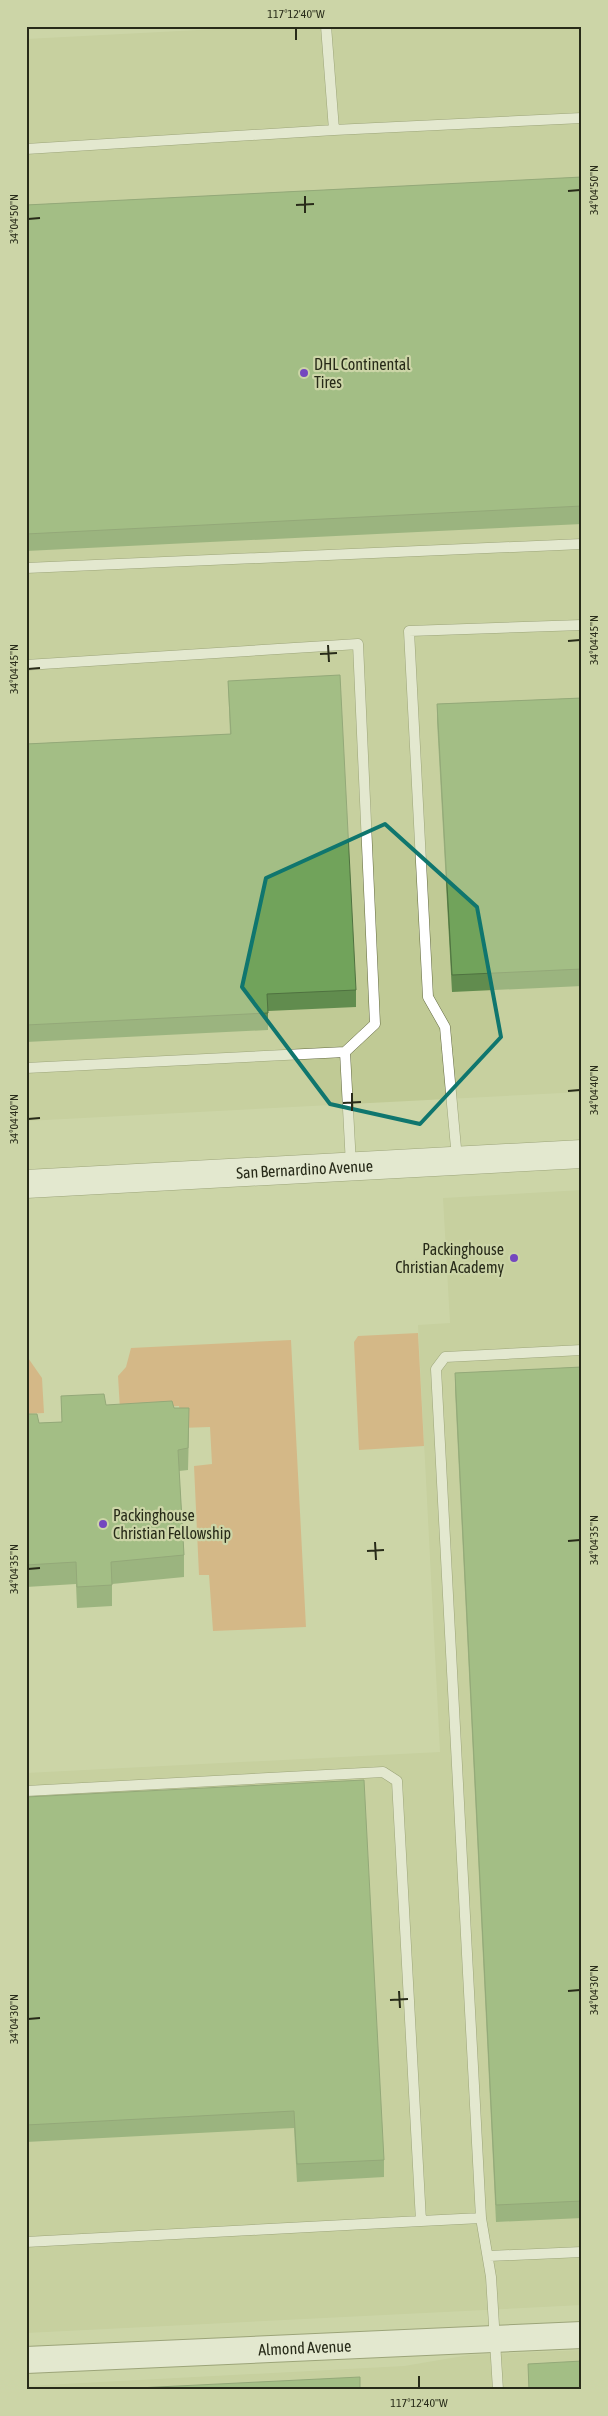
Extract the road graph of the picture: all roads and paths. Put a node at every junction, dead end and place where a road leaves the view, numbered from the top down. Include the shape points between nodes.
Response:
1 (326, 26) edge
2 (582, 118) edge
3 (334, 130) junction
4 (26, 149) edge
5 (582, 544) edge
6 (26, 568) edge
7 (582, 625) edge
8 (26, 665) edge
9 (345, 1052) junction
10 (26, 1068) edge
11 (582, 1154) edge
12 (457, 1162) junction
13 (351, 1167) junction
14 (26, 1184) edge
15 (582, 1350) edge
16 (26, 1791) edge
17 (481, 2218) junction
18 (421, 2221) junction
19 (26, 2242) edge
20 (582, 2252) edge
21 (489, 2256) junction
22 (582, 2335) edge
23 (495, 2339) junction
24 (26, 2360) edge
25 (498, 2390) edge

1 - 3 lane
2 - 3 lane
3 - 4 lane
5 - 6 lane
7 - 12 lane via 409,632 428,997 445,1027
8 - 9 lane via 358,644 375,1024
9 - 10 lane
9 - 13 lane
11 - 12 main road, San Bernardino Avenue
12 - 13 main road, San Bernardino Avenue
13 - 14 main road, San Bernardino Avenue
15 - 17 lane via 446,1357 436,1370
16 - 18 lane via 383,1772 397,1781
17 - 18 lane
17 - 21 lane
18 - 19 lane
20 - 21 lane
21 - 23 lane
22 - 23 street, Almond Avenue
23 - 24 street, Almond Avenue
23 - 25 lane

